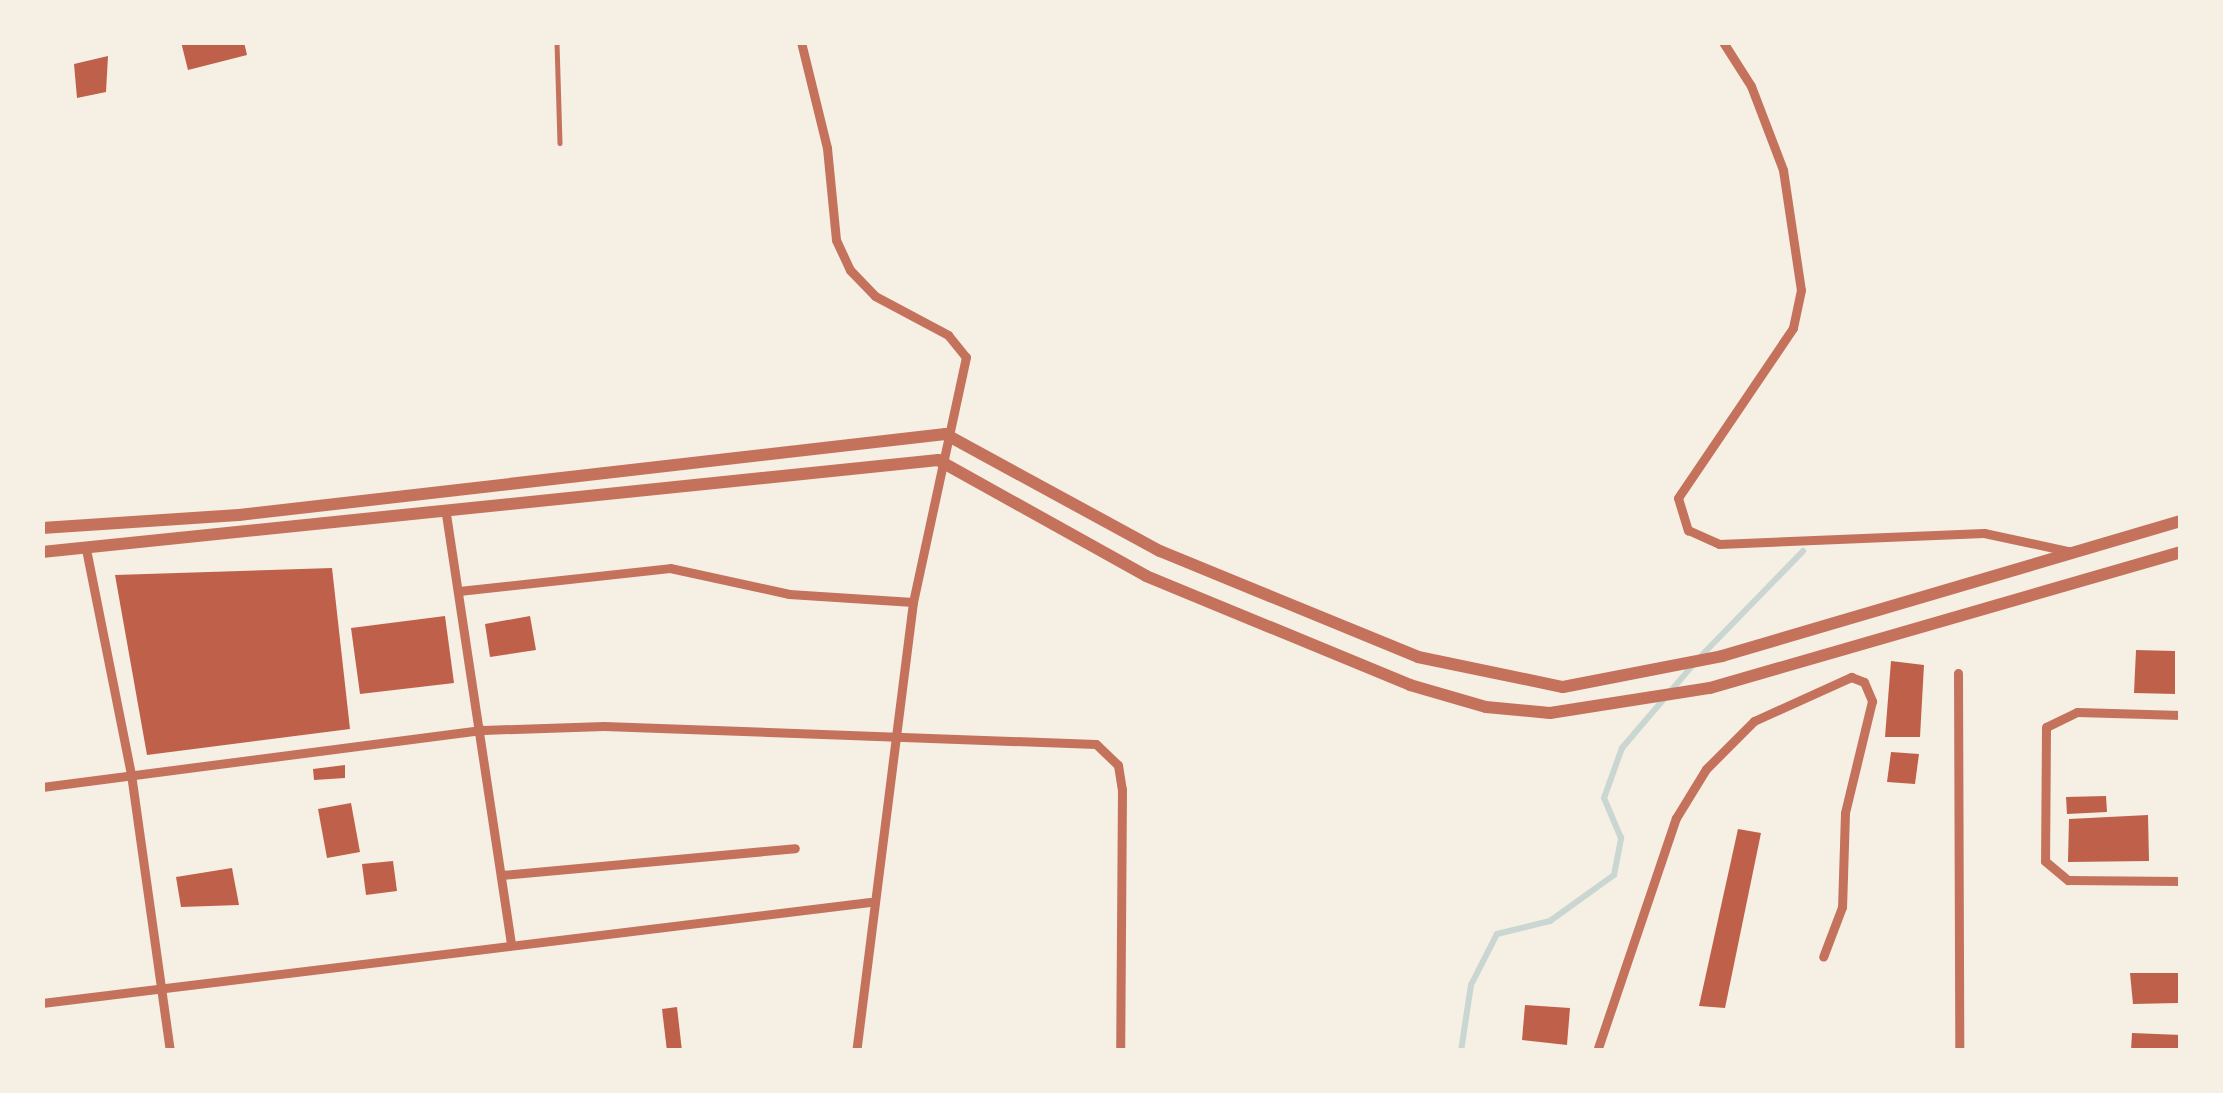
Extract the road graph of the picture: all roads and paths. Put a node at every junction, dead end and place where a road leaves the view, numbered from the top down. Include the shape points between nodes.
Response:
1 (557, 42) edge
2 (802, 42) edge
3 (1723, 42) edge
4 (560, 143) dead end
5 (945, 434) junction
6 (938, 460) junction
7 (446, 514) junction
8 (2181, 521) edge
9 (42, 528) edge
10 (86, 549) junction
11 (42, 552) edge
12 (2181, 552) edge
13 (2078, 554) junction
14 (2037, 566) junction
15 (459, 591) junction
16 (2045, 592) junction
17 (913, 602) junction
18 (1958, 673) dead end
19 (2181, 715) edge
20 (483, 730) junction
21 (894, 733) junction
22 (131, 774) junction
23 (42, 787) edge
24 (795, 848) dead end
25 (501, 875) junction
26 (2181, 881) edge
27 (870, 902) junction
28 (511, 942) junction
29 (1822, 957) dead end
30 (161, 990) junction
31 (42, 1003) edge
32 (170, 1051) edge
33 (856, 1051) edge
34 (1120, 1051) edge
35 (1597, 1051) edge
36 (1959, 1051) edge

1 - 4 lane
2 - 5 street via 827,148 836,240 850,271 874,296 948,335 966,357 963,397
3 - 13 street via 1751,86 1783,170 1801,290 1793,328 1678,497 1688,530 1720,544 1984,533
5 - 6 street
5 - 9 street via 239,515
5 - 14 street via 1160,551 1418,657 1563,687 1722,656
6 - 7 street
6 - 16 street via 1146,577 1410,685 1486,706 1550,713 1617,707
6 - 17 street
7 - 10 street
7 - 15 street
8 - 13 street
10 - 11 street
10 - 22 street
12 - 16 street
13 - 14 street
14 - 16 street
15 - 17 street via 670,568 789,594
15 - 20 street
17 - 21 street
18 - 36 street
19 - 26 street via 2078,712 2046,727 2045,861 2068,880
20 - 21 street
20 - 22 street
20 - 25 street
21 - 27 street
21 - 34 street via 1096,744 1118,765
22 - 23 street
22 - 30 street
24 - 25 street
25 - 28 street
27 - 28 street
27 - 33 street
28 - 30 street
29 - 35 street via 1842,907 1848,796 1872,701 1864,682 1851,677 1754,721 1693,789
30 - 31 street
30 - 32 street

